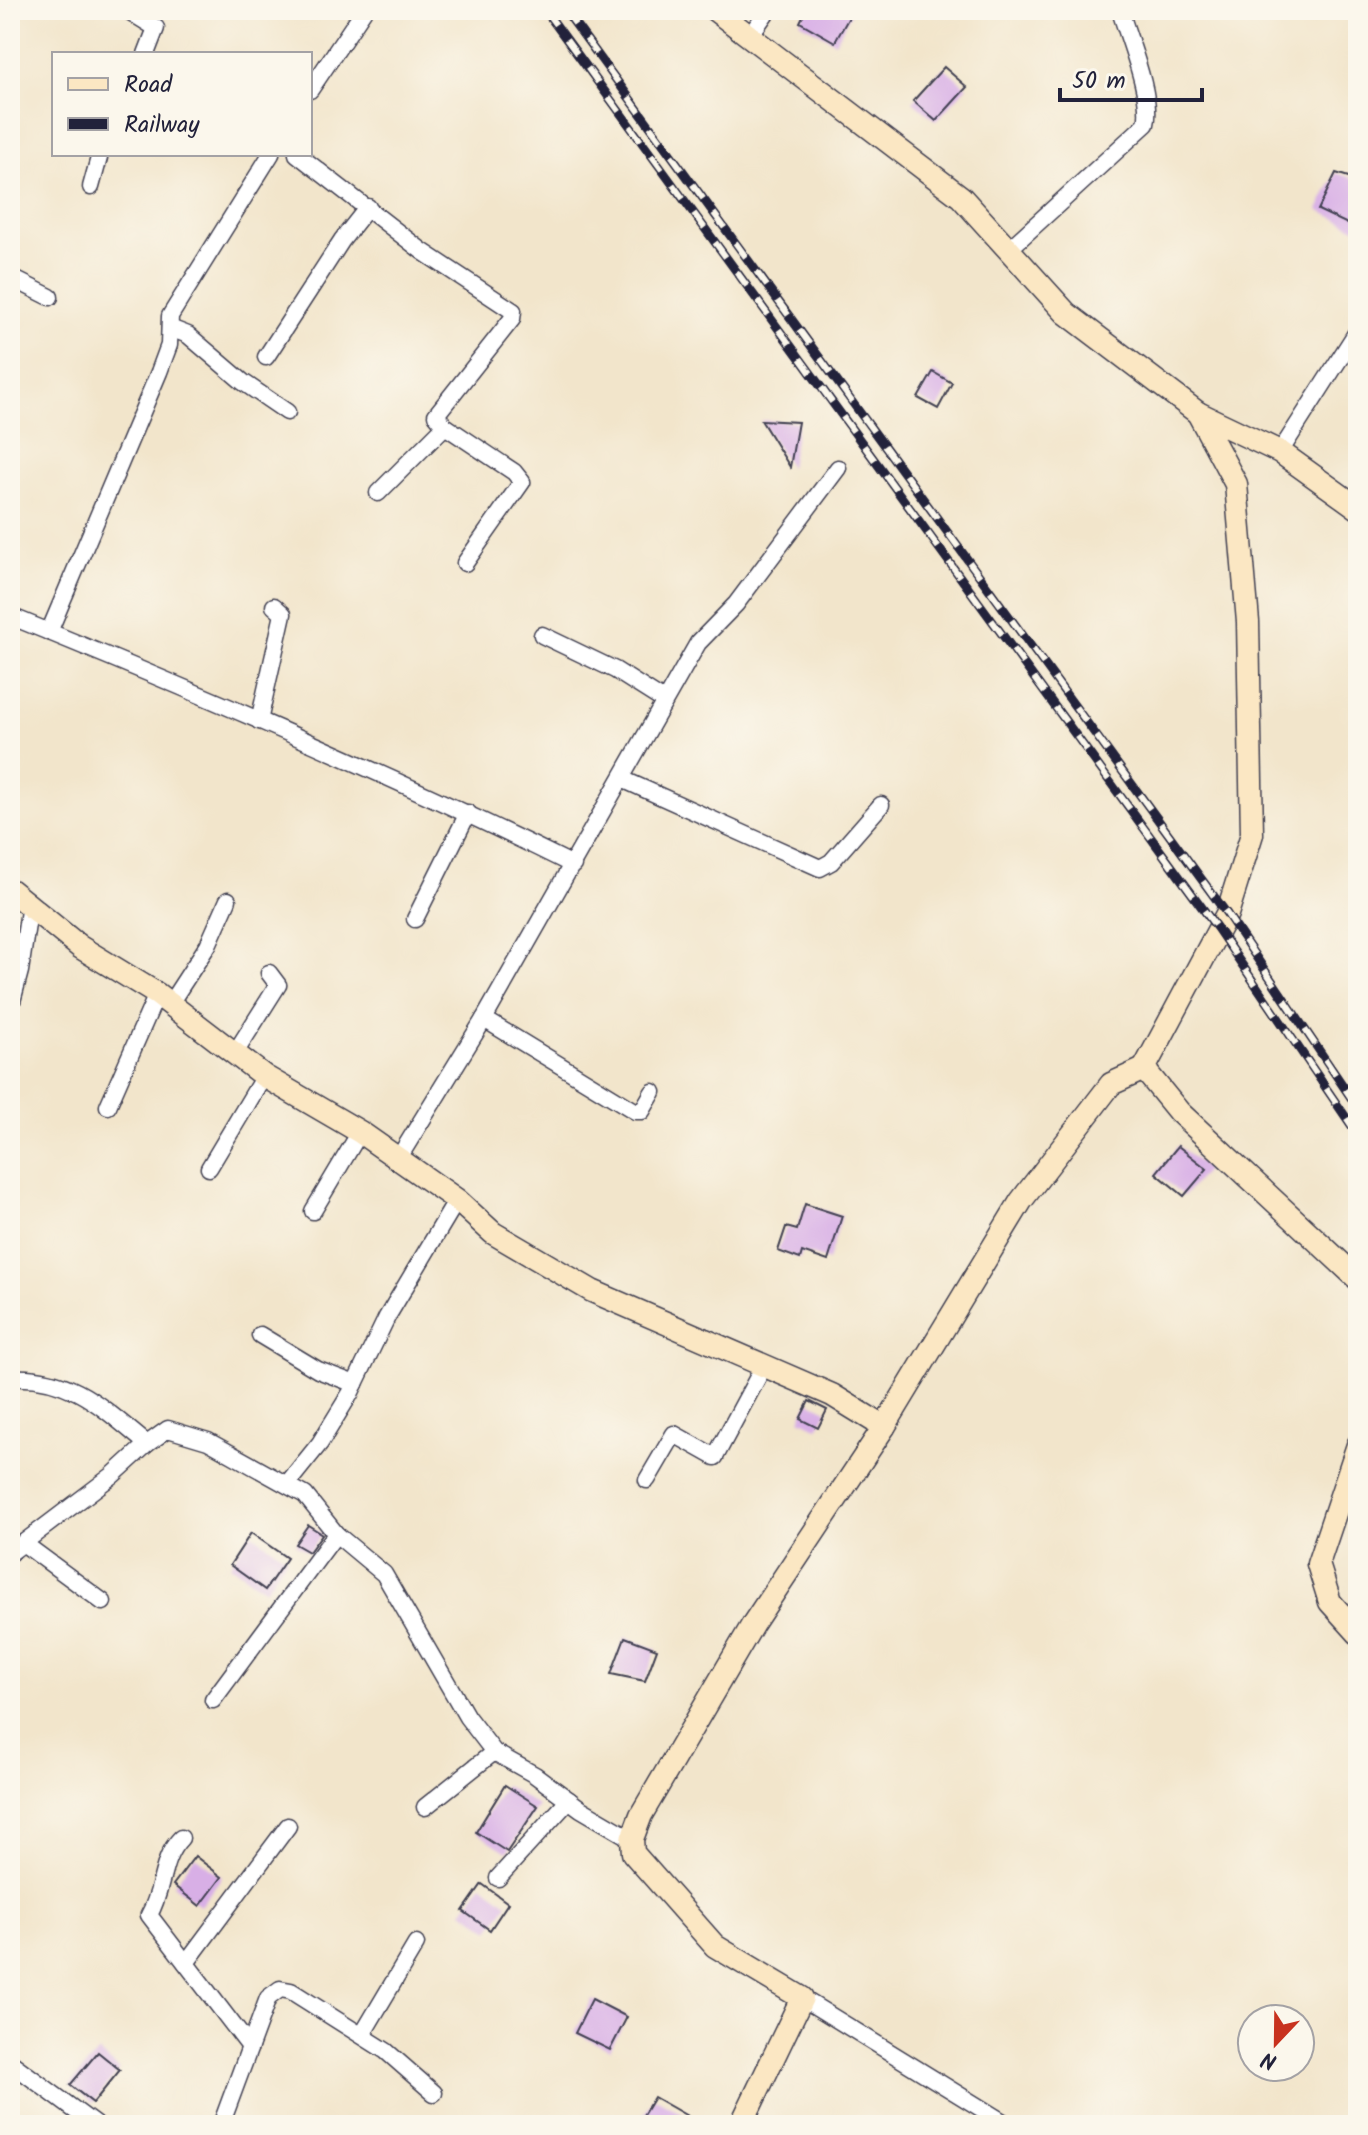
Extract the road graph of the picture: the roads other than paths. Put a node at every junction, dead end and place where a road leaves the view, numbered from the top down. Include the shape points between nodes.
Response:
1 (127, 10) edge
2 (364, 10) edge
3 (715, 10) edge
4 (768, 10) edge
5 (1120, 10) edge
6 (749, 37) junction
7 (147, 52) edge
8 (312, 87) edge
9 (99, 156) edge
10 (270, 156) edge
11 (300, 156) edge
12 (91, 187) dead end
13 (368, 207) junction
14 (1009, 249) junction
15 (10, 277) edge
16 (50, 297) dead end
17 (170, 328) junction
18 (1358, 330) edge
19 (266, 357) dead end
20 (287, 412) dead end
21 (1198, 413) junction
22 (445, 426) junction
23 (1280, 452) junction
24 (838, 468) dead end
25 (378, 493) dead end
26 (1358, 508) edge
27 (465, 563) dead end
28 (274, 606) dead end
29 (10, 616) edge
30 (49, 632) junction
31 (542, 635) dead end
32 (664, 701) junction
33 (259, 721) junction
34 (622, 779) junction
35 (881, 805) dead end
36 (468, 813) junction
37 (573, 865) junction
38 (10, 890) edge
39 (228, 900) dead end
40 (30, 904) junction
41 (415, 919) dead end
42 (269, 973) dead end
43 (163, 999) junction
44 (10, 1009) edge
45 (484, 1019) junction
46 (235, 1053) junction
47 (1144, 1069) junction
48 (264, 1076) junction
49 (653, 1092) dead end
50 (108, 1106) dead end
51 (360, 1132) junction
52 (398, 1159) junction
53 (209, 1168) dead end
54 (457, 1200) junction
55 (313, 1211) dead end
56 (1358, 1279) edge
57 (260, 1335) dead end
58 (765, 1364) junction
59 (10, 1378) edge
60 (355, 1384) junction
61 (884, 1427) junction
62 (147, 1444) junction
63 (1358, 1445) edge
64 (647, 1480) dead end
65 (287, 1484) junction
66 (336, 1534) junction
67 (17, 1548) edge
68 (103, 1602) dead end
69 (1358, 1633) edge
70 (213, 1700) dead end
71 (494, 1752) junction
72 (569, 1800) junction
73 (425, 1807) dead end
74 (288, 1826) dead end
75 (181, 1838) dead end
76 (632, 1839) junction
77 (498, 1878) dead end
78 (416, 1944) dead end
79 (186, 1963) junction
80 (802, 1998) junction
81 (362, 2035) junction
82 (250, 2047) junction
83 (10, 2062) edge
84 (434, 2093) dead end
85 (95, 2125) edge
86 (221, 2125) edge
87 (741, 2125) edge
88 (1008, 2125) edge

1 - 7 street via 156,28
2 - 8 street
3 - 6 main road
4 - 6 street
5 - 14 street via 1143,90 1146,124
6 - 14 main road via 961,197
9 - 12 street
10 - 17 street via 170,316
11 - 13 street
13 - 19 street
13 - 22 street via 422,251 513,311 436,415
14 - 21 main road via 1066,313
15 - 16 street
17 - 20 street via 188,335
17 - 30 street via 159,372
18 - 23 street
21 - 23 main road
21 - 47 main road via 1236,484 1248,622 1252,834 1227,914
22 - 25 street
22 - 27 street via 522,482
23 - 26 main road
24 - 32 street via 736,604 698,643
28 - 33 street via 283,614
29 - 30 street
30 - 33 street
31 - 32 street
32 - 34 street
33 - 36 street
34 - 35 street via 820,868
34 - 37 street
36 - 37 street
36 - 41 street
37 - 45 street
38 - 40 main road
39 - 43 street via 208,945
40 - 43 main road via 80,947
40 - 44 street
42 - 46 street via 278,985
43 - 46 main road
43 - 50 street
45 - 49 street via 635,1111 642,1111
45 - 52 street
46 - 48 main road
47 - 56 main road via 1179,1112
47 - 61 main road via 1111,1084 1021,1201
48 - 51 main road
48 - 53 street
51 - 52 main road
51 - 55 street
52 - 54 main road
54 - 58 main road via 493,1233 592,1291
54 - 60 street via 387,1317
57 - 60 street via 318,1370
58 - 61 main road
58 - 64 street via 715,1457 674,1434
59 - 62 street via 39,1376 88,1396
60 - 65 street via 320,1443
61 - 76 main road via 753,1624
62 - 65 street via 168,1429 208,1441
62 - 67 street
63 - 69 main road via 1318,1564 1330,1602
65 - 66 street via 305,1495
66 - 70 street
66 - 71 street via 384,1574 467,1717
67 - 68 street
71 - 72 street
71 - 73 street
72 - 76 street
72 - 77 street
74 - 79 street
75 - 79 street via 166,1862 149,1915
76 - 80 main road via 633,1853 715,1946
78 - 81 street
79 - 82 street
80 - 87 main road
80 - 88 street
81 - 82 street via 280,1989 268,1998
81 - 84 street
82 - 86 street
83 - 85 street

